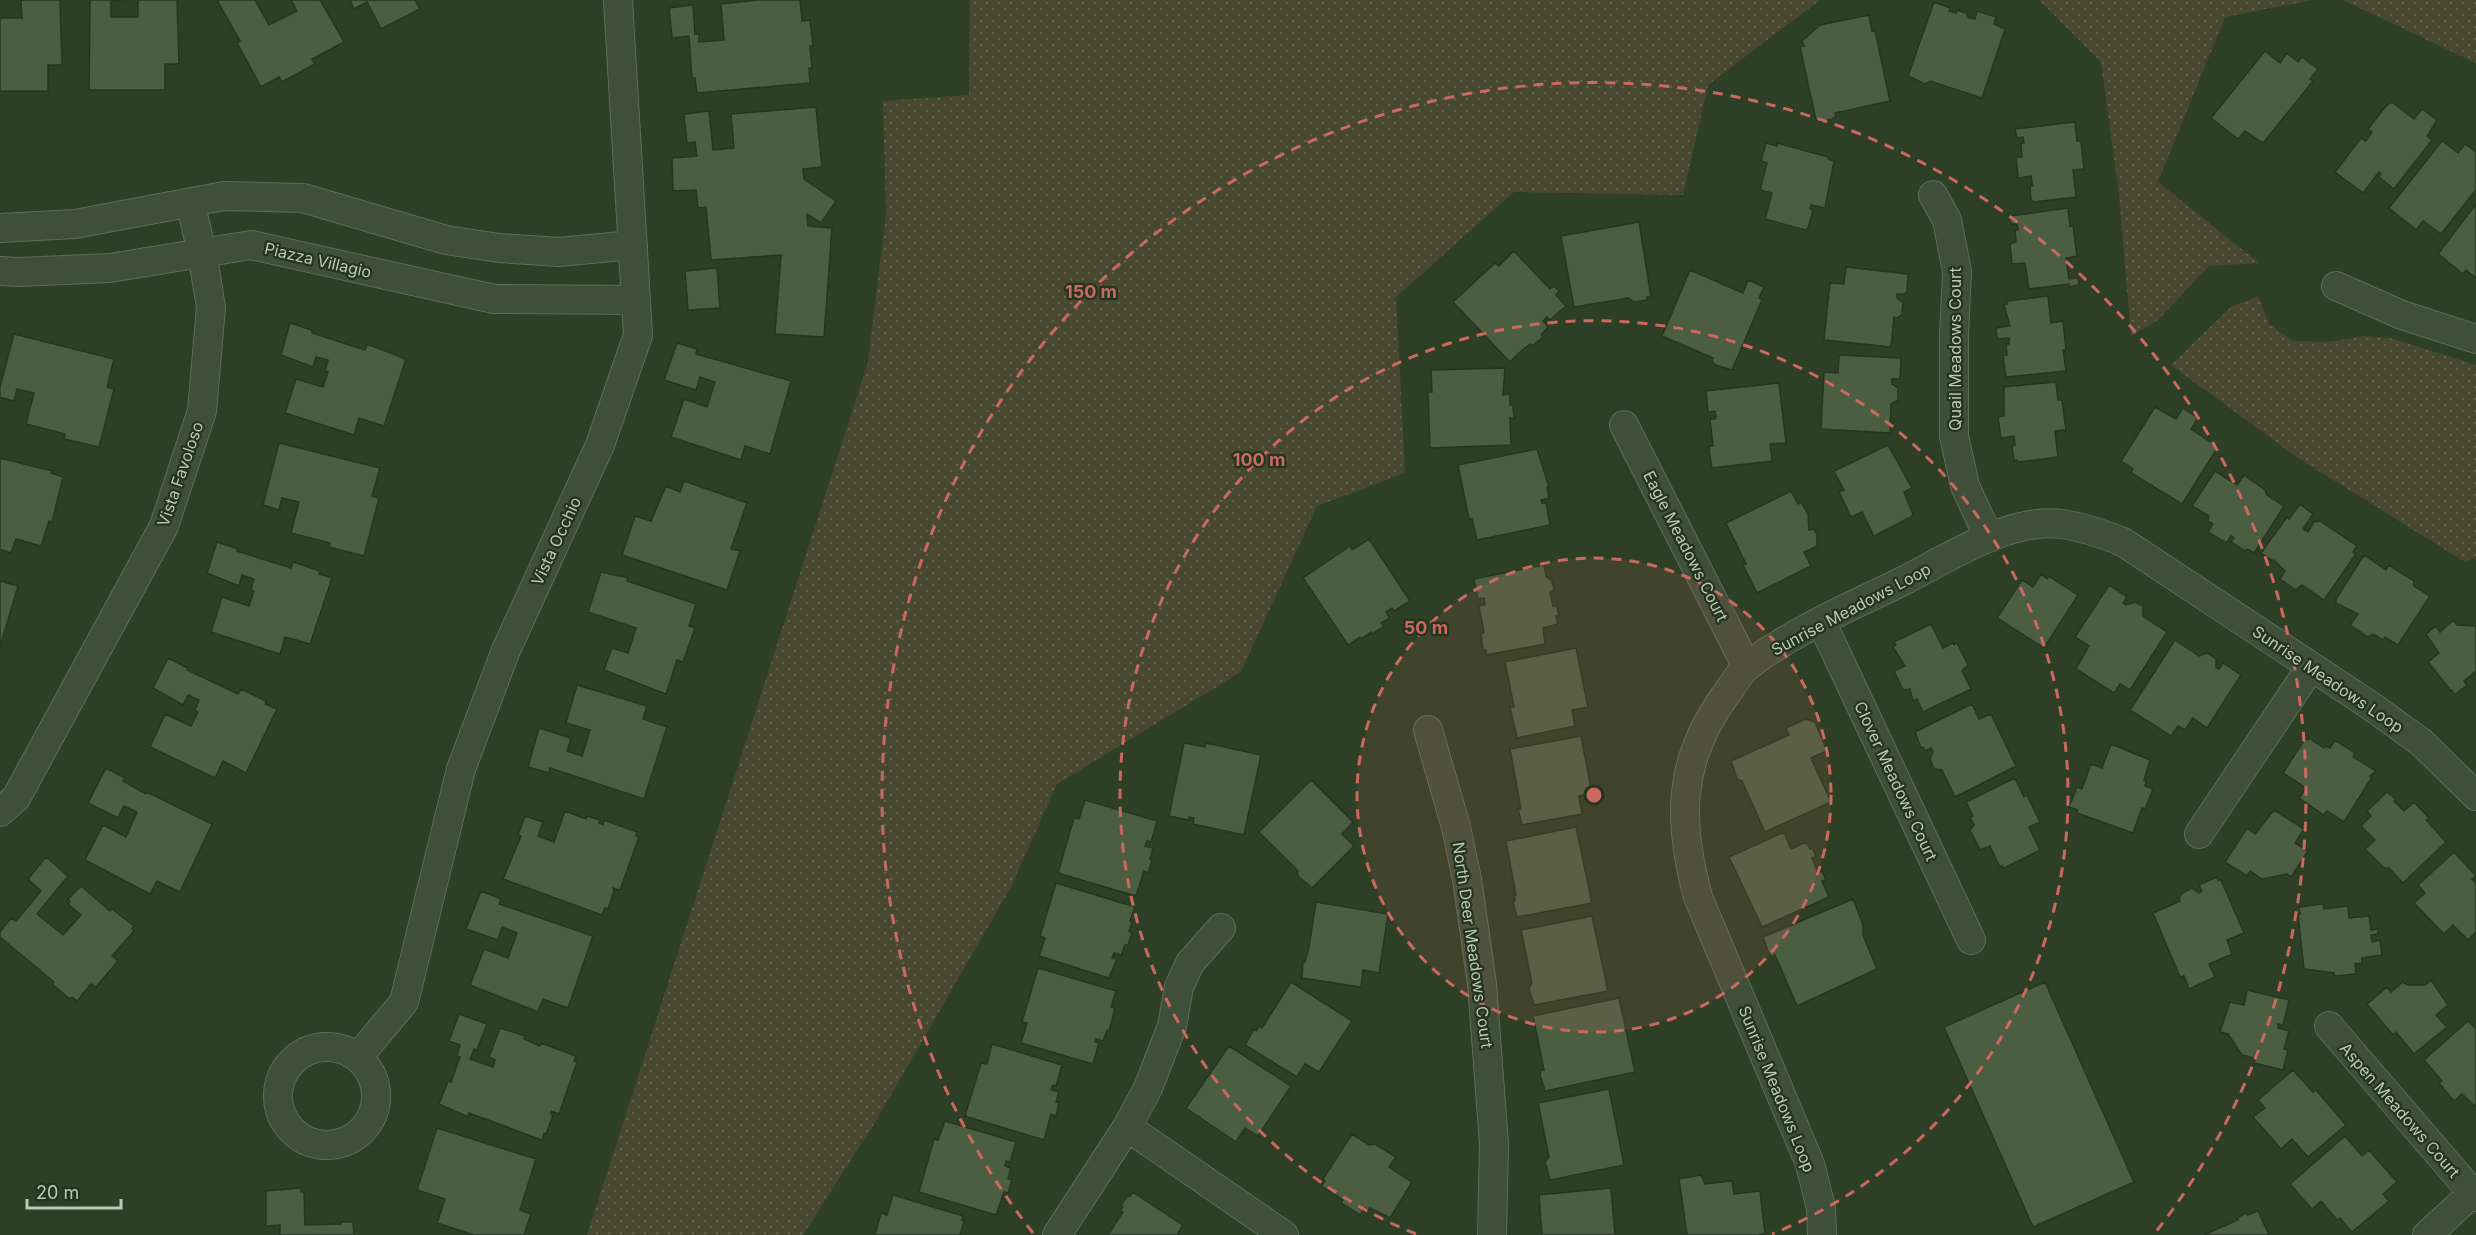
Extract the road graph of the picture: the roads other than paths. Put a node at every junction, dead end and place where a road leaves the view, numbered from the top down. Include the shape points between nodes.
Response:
1 (618, 0) edge
2 (1933, 195) dead end
3 (190, 202) junction
4 (0, 228) edge
5 (633, 245) junction
6 (202, 252) junction
7 (0, 270) edge
8 (2336, 286) dead end
9 (636, 300) junction
10 (2476, 339) edge
11 (1624, 425) dead end
12 (1989, 538) junction
13 (1821, 621) junction
14 (1747, 667) junction
15 (2312, 667) junction
16 (1428, 730) dead end
17 (2472, 783) edge
18 (0, 812) edge
19 (2199, 834) dead end
20 (1221, 928) dead end
21 (1971, 940) dead end
22 (2329, 1026) dead end
23 (358, 1057) dead end
24 (1127, 1127) junction
25 (2475, 1194) edge
26 (1057, 1235) edge
27 (1284, 1235) edge
28 (1492, 1235) edge
29 (1822, 1235) edge
30 (2427, 1235) edge

1 - 5 street, Vista Occhio
2 - 12 street, Quail Meadows Court via 1947,220 1958,272 1954,436 1965,486
3 - 4 street via 75,224
3 - 5 street via 224,196 303,198 446,240 499,248 560,252
3 - 6 street, Vista Favoloso
5 - 9 street, Vista Occhio
6 - 7 street, Piazza Villagio via 110,268
6 - 9 street, Piazza Villagio via 251,245 494,299
6 - 18 street, Vista Favoloso via 211,307 202,411 164,526 16,798
8 - 10 street via 2403,315
9 - 23 street, Vista Occhio via 638,335 600,445 506,650 461,769 404,1002
11 - 14 street, Eagle Meadows Court
12 - 13 street, Sunrise Meadows Loop
12 - 15 street, Sunrise Meadows Loop via 2029,525 2060,524 2123,542
13 - 14 street, Sunrise Meadows Loop
13 - 21 street, Clover Meadows Court
14 - 29 street, Sunrise Meadows Loop via 1701,736 1688,774 1684,820 1688,858 1698,897 1810,1164 1821,1208
15 - 17 street, Sunrise Meadows Loop via 2421,742
15 - 19 street
16 - 28 street, North Deer Meadows Court via 1456,827 1482,984 1494,1144
20 - 24 street via 1190,963 1179,987 1162,1057
22 - 25 street, Aspen Meadows Court
24 - 26 street
24 - 27 street
25 - 30 street

